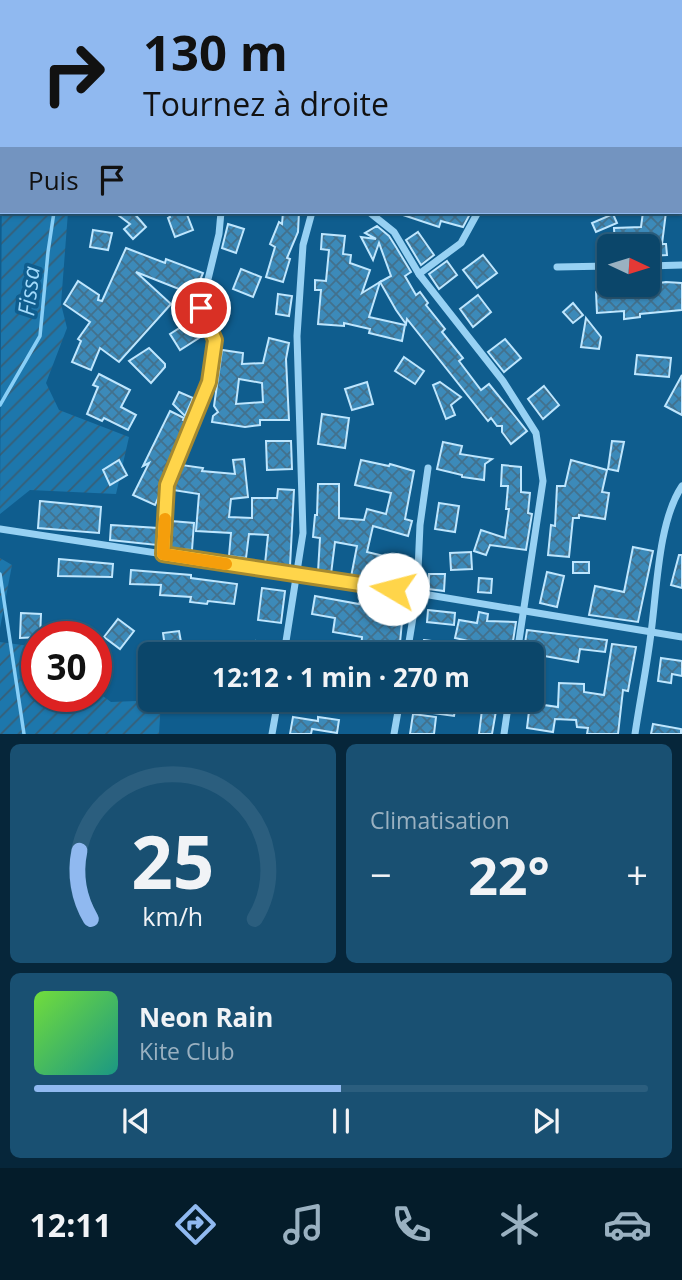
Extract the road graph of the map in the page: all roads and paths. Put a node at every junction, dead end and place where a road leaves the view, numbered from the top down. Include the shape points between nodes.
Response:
1 (221, 214) edge
2 (311, 214) edge
3 (372, 214) edge
4 (477, 214) edge
5 (682, 265) edge
6 (597, 266) edge
7 (660, 266) edge
8 (557, 267) dead end
9 (419, 274) junction
10 (428, 468) dead end
11 (682, 485) edge
12 (0, 529) edge
13 (163, 554) junction
14 (297, 575) junction
15 (417, 593) junction
16 (525, 610) junction
17 (652, 632) junction
18 (682, 637) edge
19 (287, 642) edge
20 (409, 642) edge
21 (519, 642) edge
22 (276, 712) edge
23 (398, 712) edge
24 (507, 712) edge
25 (272, 734) edge
26 (394, 734) edge
27 (504, 734) edge
28 (635, 734) edge

1 - 13 street via 201,308 215,340 209,382 167,485
2 - 14 street via 303,245 298,336 303,533
3 - 9 street via 394,232
4 - 9 street via 461,243
5 - 7 street
6 - 8 street
9 - 16 street via 536,433 543,481
10 - 15 street
11 - 17 street via 660,555
12 - 13 street
13 - 14 street
14 - 15 street
14 - 19 street
15 - 16 street
15 - 20 street
16 - 17 street
16 - 21 street
17 - 18 street
17 - 28 street
22 - 25 street
23 - 26 street
24 - 27 street

